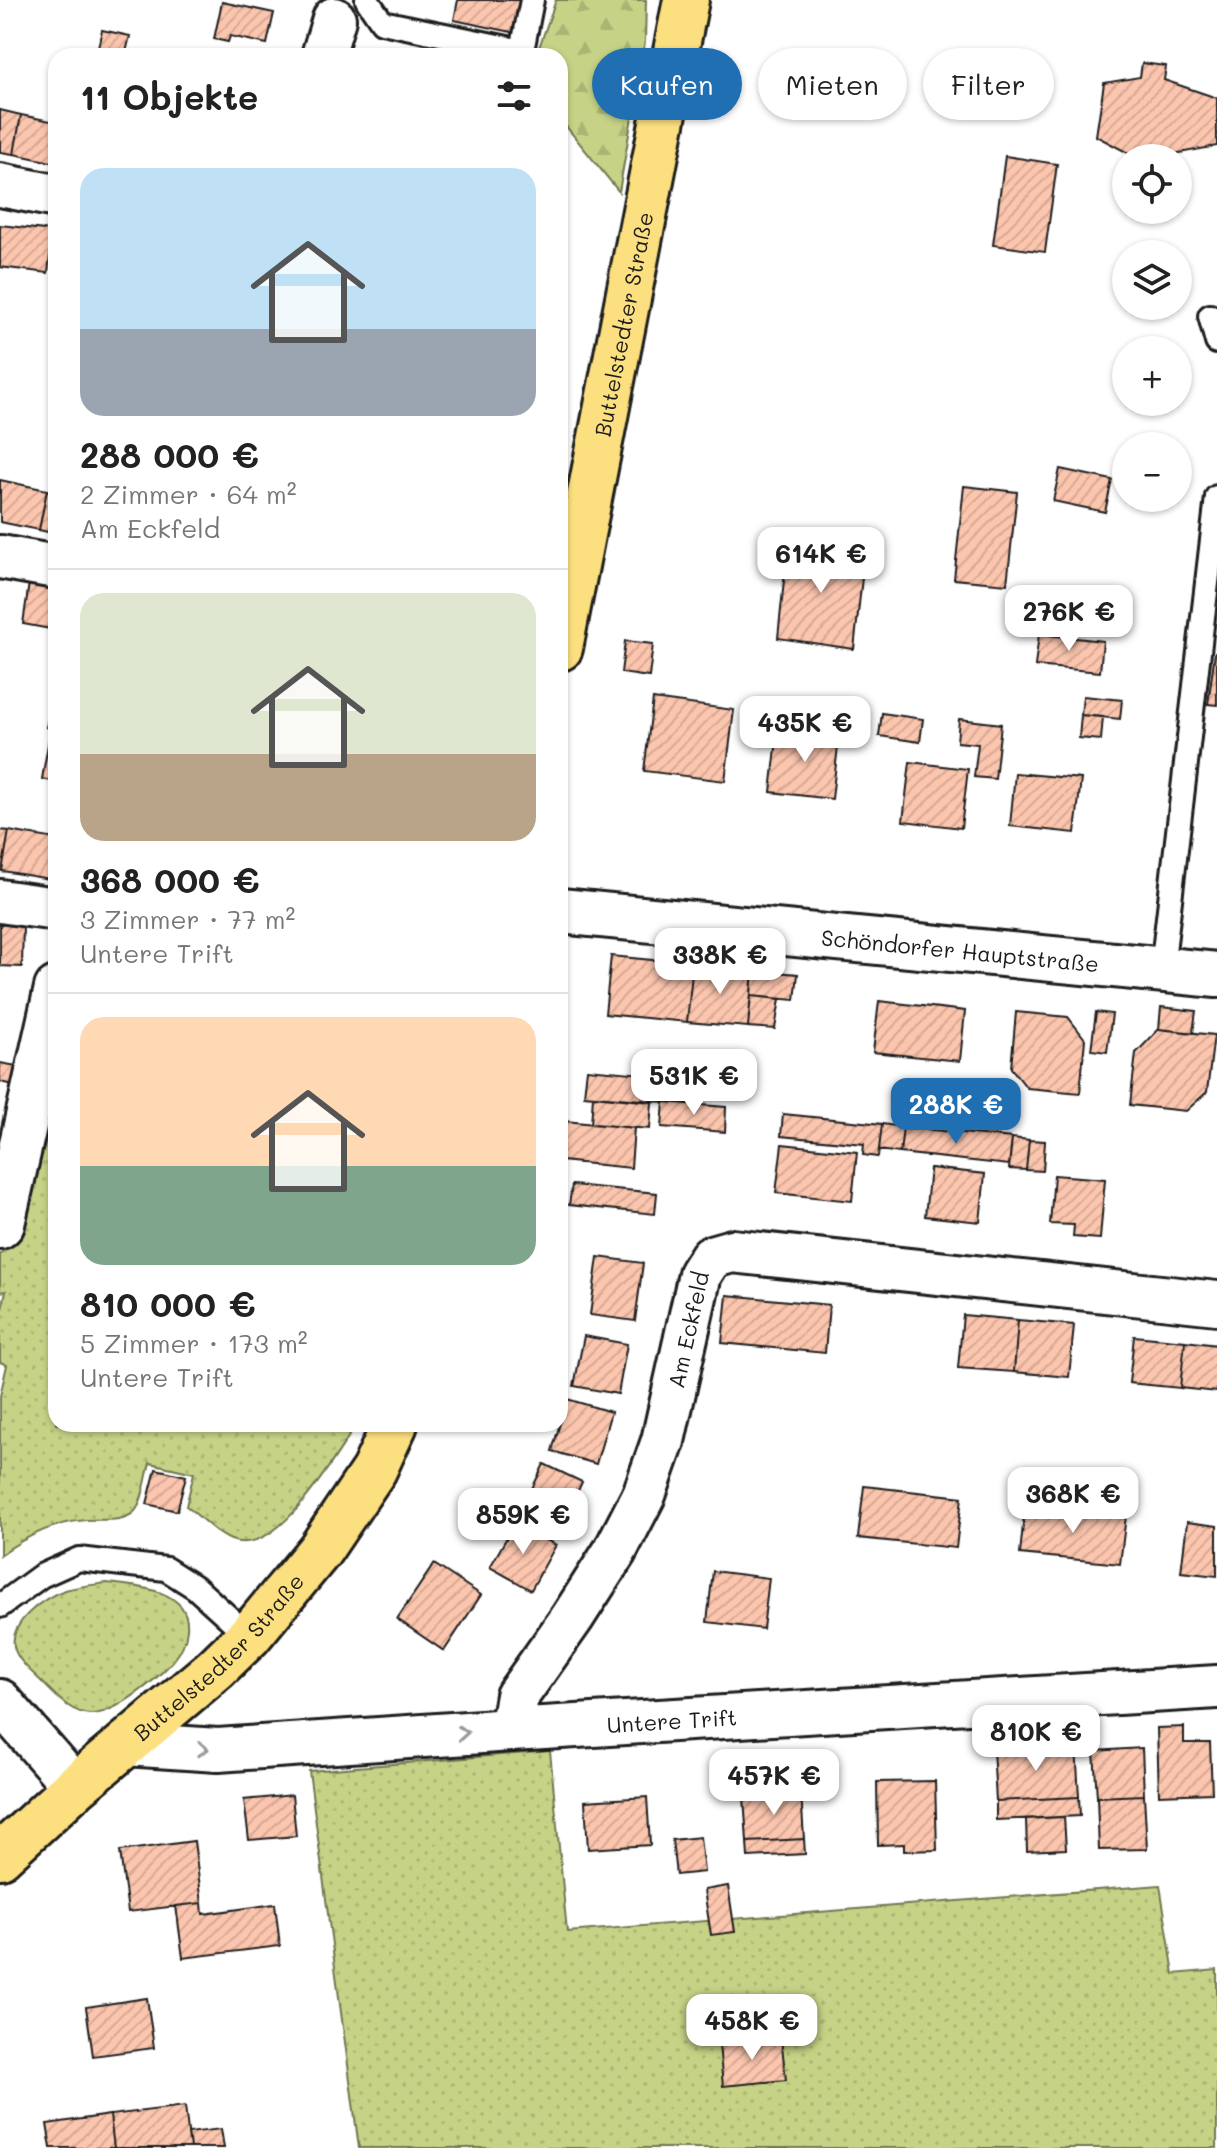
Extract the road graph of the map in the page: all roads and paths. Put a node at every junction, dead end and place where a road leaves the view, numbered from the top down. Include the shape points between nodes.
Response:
1 (532, 0) edge
2 (686, 0) edge
3 (346, 19) edge
4 (508, 48) edge
5 (523, 48) edge
6 (0, 185) edge
7 (48, 194) edge
8 (1210, 316) dead end
9 (1217, 342) edge
10 (1217, 497) edge
11 (0, 557) edge
12 (48, 566) edge
13 (568, 607) edge
14 (0, 901) edge
15 (48, 908) edge
16 (568, 912) edge
17 (1162, 969) junction
18 (1217, 975) edge
19 (48, 1024) edge
20 (0, 1227) edge
21 (1217, 1303) edge
22 (391, 1432) edge
23 (0, 1606) edge
24 (249, 1636) junction
25 (1217, 1687) edge
26 (0, 1701) edge
27 (511, 1730) junction
28 (125, 1744) junction
29 (75, 1787) junction
30 (0, 1856) edge

1 - 5 lane
2 - 13 main road, Buttelstedter Straße
3 - 4 lane
6 - 7 street
8 - 9 lane
10 - 17 lane
11 - 12 street
14 - 15 street
16 - 17 street, Schöndorfer Hauptstraße
17 - 18 street, Schöndorfer Hauptstraße
19 - 20 street
21 - 27 street, Am Eckfeld via 732,1251 711,1257 700,1274 663,1441 644,1495 615,1551 517,1696
22 - 24 main road, Buttelstedter Straße via 374,1470 320,1550
23 - 24 lane via 41,1576 79,1559 166,1569 196,1588
24 - 28 main road, Buttelstedter Straße
25 - 27 street, Untere Trift
26 - 29 street
28 -> 27 street, Untere Trift via 218,1750
28 - 29 main road, Buttelstedter Straße
29 - 30 main road, Buttelstedter Straße

